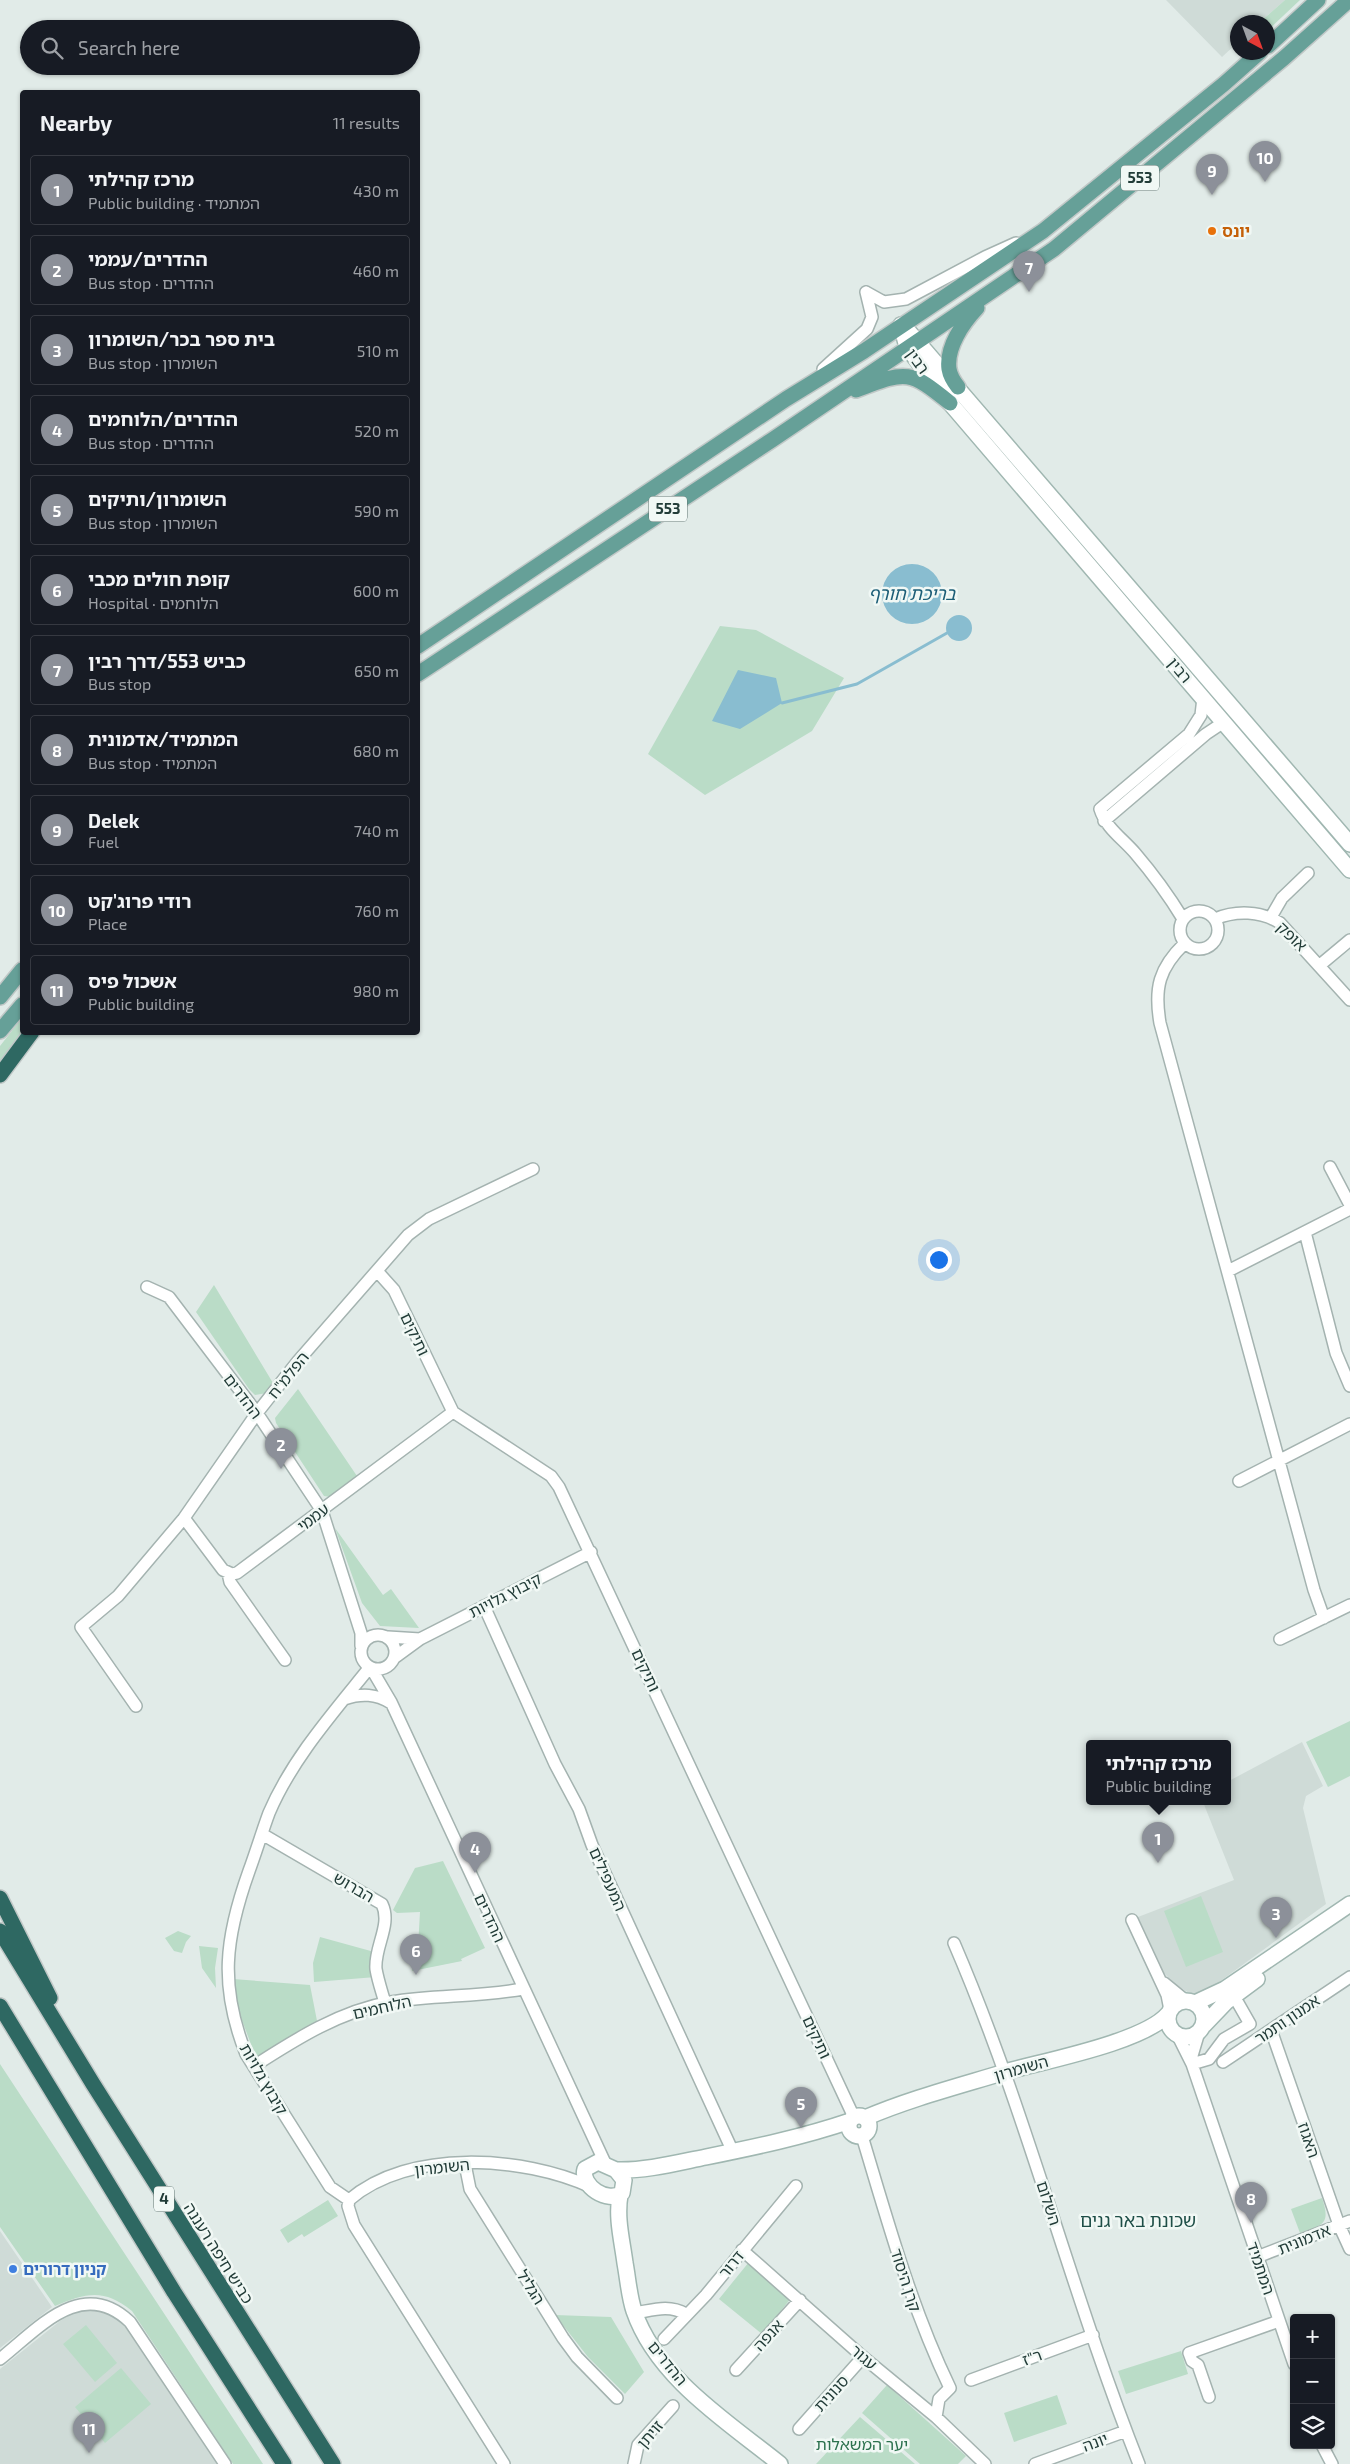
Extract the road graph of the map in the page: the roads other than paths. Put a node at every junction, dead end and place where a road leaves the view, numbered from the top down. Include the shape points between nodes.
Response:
1 (1318, 0) edge
2 (1350, 0) edge
3 (1275, 40) edge
4 (1251, 60) edge
5 (1043, 231) junction
6 (989, 295) junction
7 (901, 325) junction
8 (912, 344) junction
9 (958, 387) junction
10 (834, 398) junction
11 (786, 399) junction
12 (950, 403) junction
13 (420, 645) edge
14 (420, 673) edge
15 (1203, 698) junction
16 (1224, 722) junction
17 (1108, 818) junction
18 (1350, 844) edge
19 (1350, 870) edge
20 (1308, 873) dead end
21 (1164, 889) junction
22 (1193, 911) junction
23 (1272, 917) junction
24 (1183, 919) junction
25 (1215, 919) junction
26 (1350, 940) edge
27 (1184, 943) junction
28 (1320, 965) junction
29 (20, 972) edge
30 (0, 997) edge
31 (1350, 1000) edge
32 (20, 1007) edge
33 (0, 1031) edge
34 (30, 1035) edge
35 (0, 1075) edge
36 (1330, 1168) dead end
37 (533, 1169) dead end
38 (1350, 1205) edge
39 (1350, 1209) edge
40 (1305, 1232) junction
41 (377, 1271) junction
42 (1228, 1271) junction
43 (147, 1287) dead end
44 (1350, 1386) edge
45 (453, 1412) junction
46 (257, 1414) junction
47 (1350, 1424) edge
48 (1279, 1461) junction
49 (1239, 1481) dead end
50 (322, 1511) junction
51 (184, 1518) junction
52 (591, 1552) junction
53 (228, 1573) junction
54 (352, 1605) junction
55 (1350, 1605) edge
56 (484, 1606) junction
57 (1324, 1618) junction
58 (386, 1636) junction
59 (420, 1639) junction
60 (1280, 1639) dead end
61 (361, 1646) junction
62 (285, 1660) dead end
63 (391, 1662) junction
64 (370, 1667) junction
65 (344, 1699) junction
66 (391, 1703) junction
67 (136, 1706) dead end
68 (262, 1834) junction
69 (0, 1898) edge
70 (1350, 1904) edge
71 (1350, 1916) edge
72 (1132, 1920) dead end
73 (0, 1932) edge
74 (954, 1943) dead end
75 (1159, 1979) junction
76 (1348, 1982) edge
77 (523, 1989) junction
78 (1190, 2002) junction
79 (1238, 2003) dead end
80 (385, 2004) junction
81 (0, 2006) edge
82 (1169, 2012) junction
83 (0, 2026) edge
84 (1201, 2028) junction
85 (1148, 2030) junction
86 (1271, 2030) junction
87 (1175, 2033) junction
88 (1192, 2062) junction
89 (1223, 2062) dead end
90 (254, 2066) junction
91 (1005, 2072) junction
92 (93, 2084) junction
93 (859, 2125) junction
94 (590, 2134) junction
95 (732, 2152) junction
96 (465, 2164) junction
97 (587, 2167) junction
98 (541, 2172) junction
99 (616, 2178) junction
100 (796, 2186) dead end
101 (598, 2191) junction
102 (350, 2200) junction
103 (619, 2222) junction
104 (1345, 2223) edge
105 (1350, 2249) edge
106 (742, 2250) junction
107 (1257, 2257) junction
108 (174, 2292) junction
109 (800, 2300) junction
110 (635, 2313) junction
111 (686, 2314) junction
112 (1279, 2321) junction
113 (1093, 2335) junction
114 (664, 2339) dead end
115 (863, 2357) junction
116 (0, 2359) edge
117 (1292, 2359) edge
118 (736, 2370) dead end
119 (971, 2380) dead end
120 (617, 2398) dead end
121 (1209, 2398) dead end
122 (673, 2406) dead end
123 (936, 2417) junction
124 (799, 2429) dead end
125 (1126, 2431) junction
126 (1324, 2449) edge
127 (225, 2464) edge
128 (284, 2464) edge
129 (333, 2464) edge
130 (504, 2464) edge
131 (634, 2464) edge
132 (780, 2464) edge
133 (985, 2464) edge
134 (1035, 2464) edge
135 (1139, 2464) edge
136 (1332, 2464) edge

1 - 3 main road
2 - 6 main road, 553 via 1072,234
4 - 5 main road, 553
5 - 7 main road, 553
5 - 11 street via 985,257 906,300 884,302 866,292 872,317 867,328 836,360
6 - 8 main road, 553
6 - 9 main road via 966,320 956,338 949,369
7 - 8 street, רבין
7 - 11 main road, 553
8 - 9 street, רבין
8 - 10 main road, 553
8 - 12 street, רבין
9 - 18 street, רבין
10 - 12 main road via 886,379 904,376 920,380
10 - 14 main road, 553
11 - 13 main road, 553
12 - 15 street, רבין
15 - 16 street, רבין
15 - 17 street via 1201,715 1190,734 1100,809
16 - 17 street
16 - 19 street, רבין
17 - 21 street
20 - 23 street via 1282,898
21 - 22 street
21 - 24 street
22 - 24 street
22 - 25 street via 1208,912
23 - 25 street, אופק via 1237,913
23 - 28 street, אופק via 1289,930
24 - 27 street via 1180,928
25 - 27 street via 1219,931 1212,944 1198,949
26 - 28 street
27 - 42 street via 1164,967 1157,990 1157,1007
28 - 31 street, אופק
29 - 30 main road
32 - 33 main road
34 - 35 highway
36 - 38 street
37 - 41 street, הפלמ"ח via 429,1219 408,1235
39 - 40 street
40 - 42 street
40 - 44 street via 1336,1353
41 - 45 street, ותיקים via 394,1290
41 - 46 street, הפלמ"ח via 298,1361
42 - 48 street
43 - 46 street, ההדרים via 169,1297
45 - 50 street, עממי
45 - 52 street, ותיקים via 551,1476
46 - 50 street, ההדרים
46 - 51 street, הפלמ"ח
47 - 48 street
48 - 49 street
48 - 57 street
50 - 53 street, עממי via 237,1573
50 - 54 street, ההדרים
51 - 53 street
51 - 67 street, הפלמ"ח via 118,1596 81,1627
52 - 56 street, קיבוץ גלויות
52 - 93 street, ותיקים
53 - 62 street via 230,1582
54 - 58 street, ההדרים via 367,1624
54 - 61 street, ההדרים via 361,1634
55 - 57 street
56 - 59 street, קיבוץ גלויות
56 - 95 street, המעפילים via 555,1764 579,1809
57 - 60 street
58 - 59 street, קיבוץ גלויות
58 - 61 street via 372,1635
58 - 63 street via 395,1647
59 - 63 street, קיבוץ גלויות
61 - 64 street via 361,1656
63 - 64 street via 380,1669
63 - 66 street, ההדרים via 386,1680
64 - 65 street, קיבוץ גלויות
64 - 66 street, ההדרים
65 - 66 street via 372,1695
65 - 68 street, קיבוץ גלויות via 294,1768 269,1813
66 - 77 street, ההדרים
68 - 80 street, הברוש via 382,1904 385,1922 376,1969
68 - 90 street, קיבוץ גלויות via 233,1919 227,1960 233,2015 243,2046
69 - 92 highway
70 - 78 street via 1224,1989
71 - 84 street via 1245,1988
72 - 75 street
73 - 92 highway, כביש חיפה רעננה / 4
74 - 91 street, השלום
75 - 78 street
75 - 82 street via 1167,1995
76 - 86 street, אמנון ותמר
77 - 80 street, הלוחמים
77 - 94 street, ההדרים
78 - 82 street via 1178,2002
78 - 84 street via 1202,2011
79 - 88 street, אמנון ותמר via 1250,2024 1224,2039 1209,2059
80 - 90 street, הלוחמים via 315,2029
81 - 108 highway
82 - 85 street, השומרון via 1159,2024
82 - 87 street via 1168,2021
83 - 108 highway
84 - 87 street via 1191,2037
84 - 88 street
85 - 87 street, השומרון
85 - 91 street, השומרון
86 - 89 street, אמנון ותמר
86 - 104 street, האגוז
87 - 88 street, המתמיד
88 - 107 street, המתמיד
90 - 102 street, קיבוץ גלויות via 330,2188
91 - 93 street, השומרון via 894,2108
91 - 113 street, השלום
92 - 129 highway, כביש חיפה רעננה / 4
93 - 95 street, השומרון
93 - 123 street, קרן היסוד via 903,2272 950,2388 939,2398
94 - 97 street, ההדרים via 592,2151
94 - 99 street, ההדרים
95 - 99 street, השומרון
96 - 98 street, השומרון via 497,2163
96 - 102 street, השומרון via 440,2164 400,2172 361,2190
96 - 120 street, הגליל via 470,2189 563,2338
97 - 98 street, השומרון via 565,2173
97 - 99 street via 598,2162
97 - 101 street, ההדרים via 584,2178
98 - 101 street, השומרון via 579,2181
99 - 101 street via 615,2198
99 - 103 street, ההדרים
100 - 106 street, דרור
101 - 103 street, ההדרים
102 - 130 street via 348,2206 354,2225
103 - 110 street, ההדרים
104 - 105 street, האגוז
104 - 107 street, אדמונית
106 - 109 street, עגור
106 - 111 street, דרור via 706,2295
107 - 112 street, המתמיד
108 - 128 highway
109 - 115 street, עגור
109 - 118 street, אנפה
110 - 111 street via 663,2308 677,2309
110 - 132 street, ההדרים via 650,2342 685,2385
111 - 114 street, דרור
112 - 117 street, המתמיד
112 - 121 street via 1189,2353 1192,2362 1198,2365
113 - 119 street, ר"ז
113 - 125 street, השלום
115 - 123 street, עגור
115 - 124 street, סנונית
116 - 127 street via 67,2308 97,2303 109,2306 130,2322
122 - 131 street, זויתן via 638,2445
123 - 133 street, עגור
125 - 134 street, יונה
125 - 135 street, השלום
126 - 136 street

